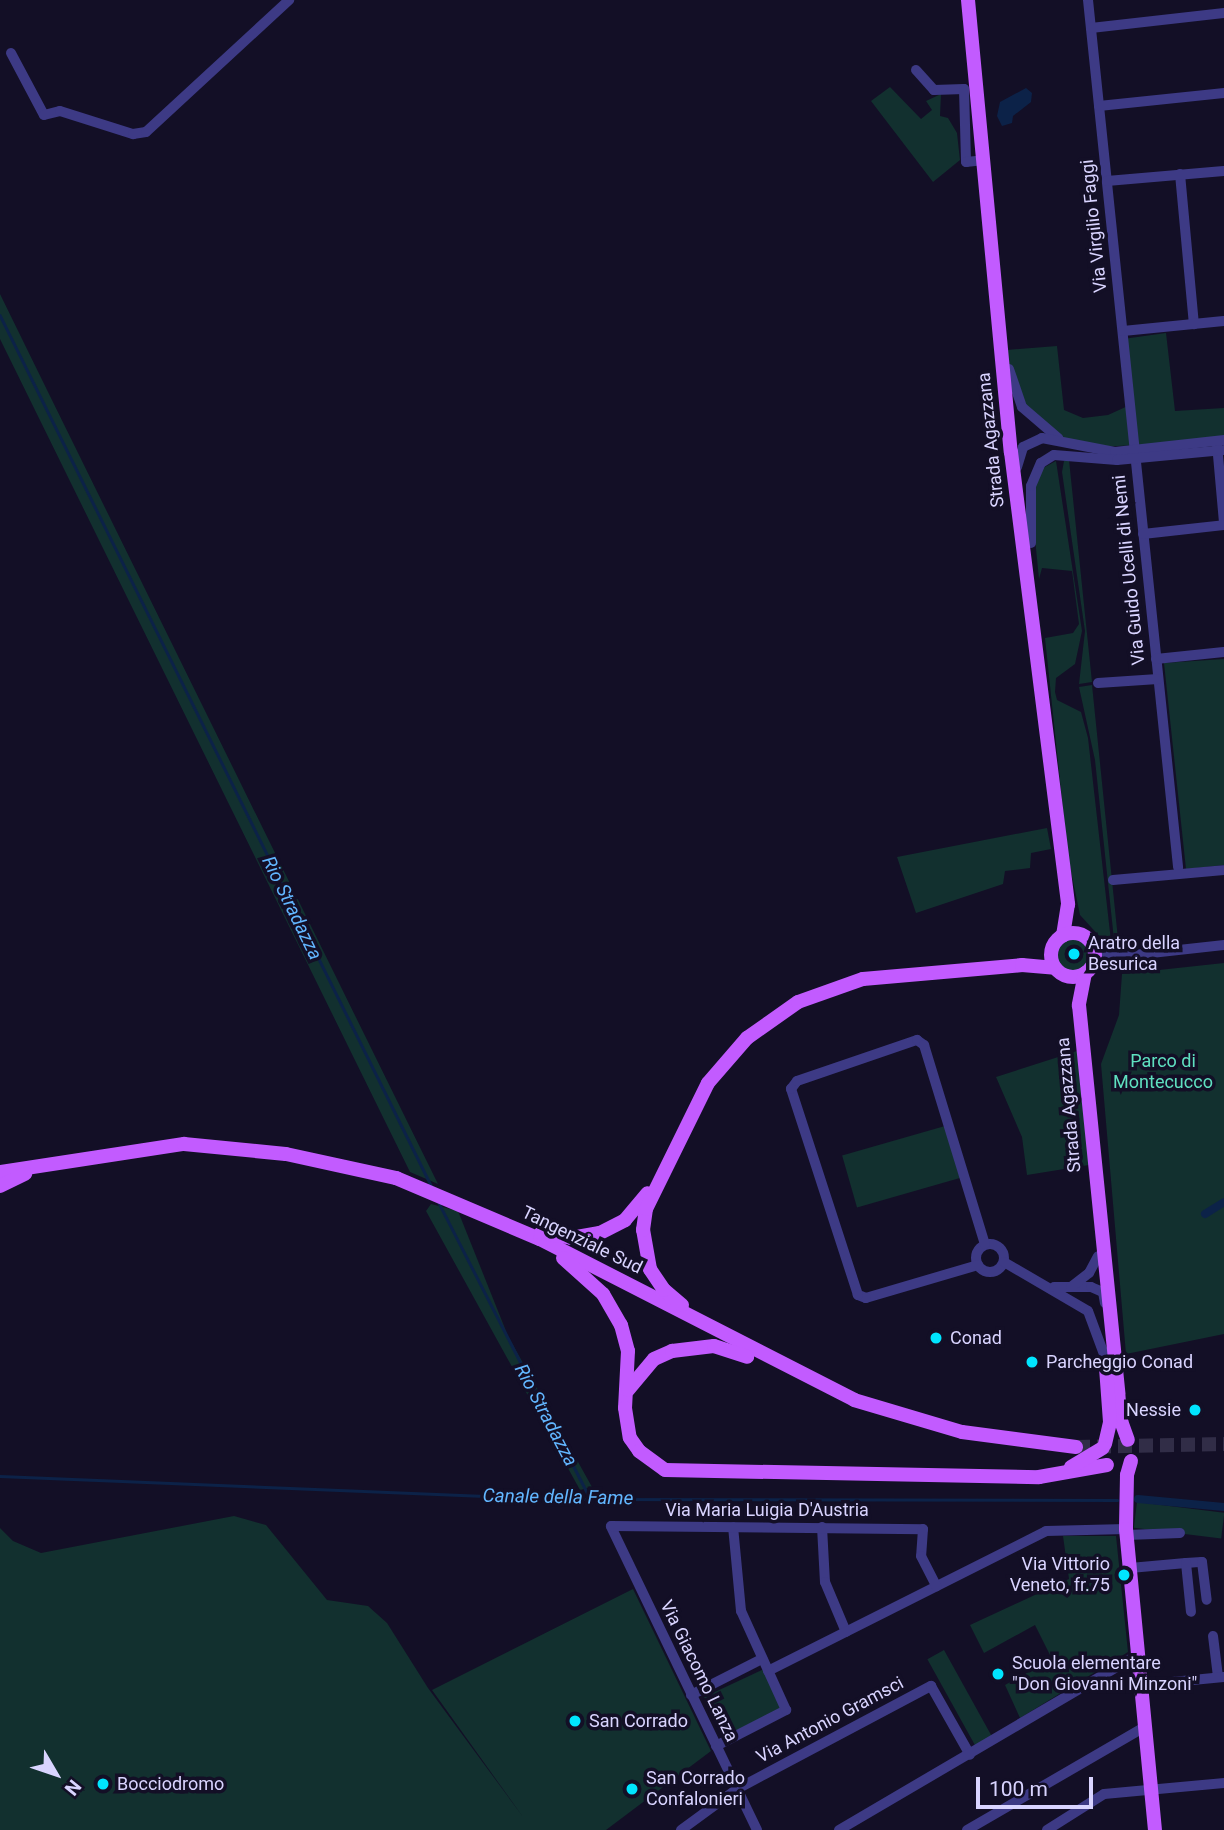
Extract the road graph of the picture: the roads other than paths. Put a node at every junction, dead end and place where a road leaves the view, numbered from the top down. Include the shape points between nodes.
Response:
1 (289, 0) edge
2 (968, 0) edge
3 (1088, 0) edge
4 (1224, 13) edge
5 (1091, 28) junction
6 (11, 53) dead end
7 (916, 70) dead end
8 (1224, 93) edge
9 (1099, 106) junction
10 (984, 160) junction
11 (1224, 170) edge
12 (1180, 174) junction
13 (1107, 181) junction
14 (991, 236) junction
15 (1224, 321) edge
16 (1194, 324) junction
17 (1123, 331) junction
18 (1010, 369) junction
19 (1066, 442) junction
20 (1220, 446) edge
21 (1020, 451) junction
22 (1135, 453) junction
23 (1020, 522) junction
24 (1224, 524) edge
25 (1143, 534) junction
26 (1031, 543) junction
27 (1038, 640) junction
28 (1224, 652) edge
29 (1156, 659) junction
30 (1158, 679) junction
31 (1098, 683) dead end
32 (1178, 867) dead end
33 (1224, 870) edge
34 (1113, 880) dead end
35 (1068, 904) junction
36 (1063, 936) junction
37 (1088, 941) junction
38 (1224, 945) edge
39 (1052, 947) junction
40 (1115, 957) junction
41 (1023, 965) junction
42 (1089, 970) junction
43 (1060, 971) junction
44 (1079, 1004) junction
45 (52, 1165) junction
46 (0, 1172) edge
47 (0, 1186) edge
48 (653, 1187) junction
49 (1097, 1202) junction
50 (492, 1217) junction
51 (524, 1232) junction
52 (985, 1244) junction
53 (1098, 1256) junction
54 (1004, 1262) junction
55 (978, 1265) junction
56 (1041, 1284) junction
57 (1069, 1288) junction
58 (1100, 1290) junction
59 (744, 1347) junction
60 (1110, 1362) junction
61 (827, 1388) junction
62 (627, 1391) junction
63 (1128, 1440) junction
64 (1104, 1446) junction
65 (1076, 1447) tunnel mouth
66 (1132, 1461) junction
67 (1108, 1466) junction
68 (1062, 1473) junction
69 (1123, 1488) junction
70 (611, 1526) joint
71 (733, 1527) junction
72 (822, 1527) junction
73 (1126, 1532) junction
74 (1180, 1533) dead end
75 (1186, 1563) junction
76 (1130, 1568) junction
77 (936, 1587) junction
78 (1207, 1600) dead end
79 (1191, 1612) dead end
80 (846, 1632) junction
81 (1213, 1636) dead end
82 (1139, 1654) junction
83 (762, 1660) junction
84 (768, 1671) junction
85 (1221, 1677) edge
86 (1142, 1685) junction
87 (691, 1695) junction
88 (1145, 1727) junction
89 (716, 1746) junction
90 (970, 1755) junction
91 (1224, 1783) edge
92 (737, 1788) junction
93 (1152, 1790) junction
94 (681, 1830) edge
95 (757, 1830) edge
96 (839, 1830) edge
97 (967, 1830) edge
98 (1047, 1830) edge
99 (1155, 1830) edge

1 - 6 street via 146,132 133,134 60,111 44,115
2 - 10 main road, Strada Agazzana
3 - 5 street, Via Virgilio Faggi
4 - 5 street
5 - 9 street, Via Virgilio Faggi
7 - 10 street via 933,90 964,89 966,162
8 - 9 street
9 - 13 street, Via Virgilio Faggi
10 - 14 main road, Strada Agazzana
11 - 12 street
12 - 13 street
12 - 16 street
13 - 17 street, Via Virgilio Faggi
14 - 18 main road, Strada Agazzana
14 - 23 main road, Strada Agazzana
15 - 16 street
16 - 17 street
17 - 22 street, Via Virgilio Faggi
18 - 19 street via 1022,407
18 - 21 main road, Strada Agazzana
19 - 21 street via 1042,438
19 - 22 street via 1097,451
20 - 22 street
20 - 24 street
21 - 23 street via 1016,459
21 - 26 main road, Strada Agazzana
22 - 25 street, Via Guido Ucelli di Nemi
22 - 26 street, Strada Agazzana via 1054,455 1041,463 1031,486
23 - 27 main road, Strada Agazzana
24 - 25 street
25 - 29 street, Via Guido Ucelli di Nemi
26 - 27 main road, Strada Agazzana
27 - 35 main road, Strada Agazzana
28 - 29 street
29 - 30 street, Via Guido Ucelli di Nemi
30 - 31 street, Via Guido Ucelli di Nemi
30 - 32 street, Via Guido Ucelli di Nemi
33 - 34 street
35 - 36 main road, Strada Agazzana
35 - 37 main road
36 - 37 main road
36 - 39 main road
37 - 40 street
37 - 42 main road
38 - 40 street
39 - 41 main road
39 - 43 main road
40 - 42 street
41 - 43 main road
41 - 48 main road via 863,979 798,1002 729,1055 708,1083
42 - 43 main road
42 - 44 main road
43 - 44 main road
44 - 49 main road, Strada Agazzana
45 - 46 main road, Tangenziale Sud
45 - 47 main road, Tangenziale Sud
45 - 50 main road, Tangenziale Sud via 184,1144 286,1154 396,1178
48 - 50 main road via 625,1220 585,1237 557,1237
48 - 59 main road via 643,1230 650,1269 672,1297
49 - 53 main road
49 - 60 main road
50 - 51 main road, Tangenziale Sud
51 - 59 main road, Tangenziale Sud
51 - 62 main road via 570,1263 610,1303 625,1338
52 - 54 street via 1002,1249
52 - 55 street via 978,1251
52 - 55 street via 924,1045 917,1040 797,1081 791,1089 858,1294 866,1298
53 - 57 street via 1089,1273
53 - 58 main road
54 - 55 street via 992,1272
54 - 56 street
56 - 57 street
56 - 60 street via 1088,1311
57 - 58 street
58 - 60 main road
59 - 61 main road, Tangenziale Sud
60 - 63 main road
60 - 64 main road via 1110,1422
61 - 62 main road via 733,1351 692,1347 654,1359
61 - 65 main road, Tangenziale Sud via 902,1417 962,1432
62 - 68 main road via 630,1438 665,1471 1015,1477
63 - 64 main road via 1118,1437
63 - 66 main road
64 - 67 main road
64 - 68 main road
66 - 67 main road via 1123,1468
66 - 69 main road
67 - 68 main road
67 - 69 main road
69 - 73 main road
70 - 71 street, Via Maria Luigia D'Austria
70 - 87 street, Via Giacomo Lanza
71 - 72 street, Via Maria Luigia D'Austria
71 - 83 street via 741,1611
72 - 77 street, Via Maria Luigia D'Austria via 923,1529 921,1556
72 - 80 street via 825,1582
73 - 74 street
73 - 76 main road
73 - 77 street via 1046,1531
75 - 76 street
75 - 78 street via 1202,1562
75 - 79 street
76 - 82 main road
77 - 80 street
80 - 84 street
81 - 85 street
82 - 86 main road
82 - 90 street
83 - 84 street
83 - 87 street
84 - 89 street via 786,1710
85 - 86 street
86 - 88 main road
87 - 89 street, Via Giacomo Lanza
88 - 93 main road
88 - 97 street
89 - 92 street, Via Giacomo Lanza
90 - 92 street, Via Antonio Gramsci via 931,1686
90 - 96 street
91 - 93 street
92 - 94 street, Via Antonio Gramsci
92 - 95 street, Via Giacomo Lanza
93 - 98 street via 1104,1794
93 - 99 main road

